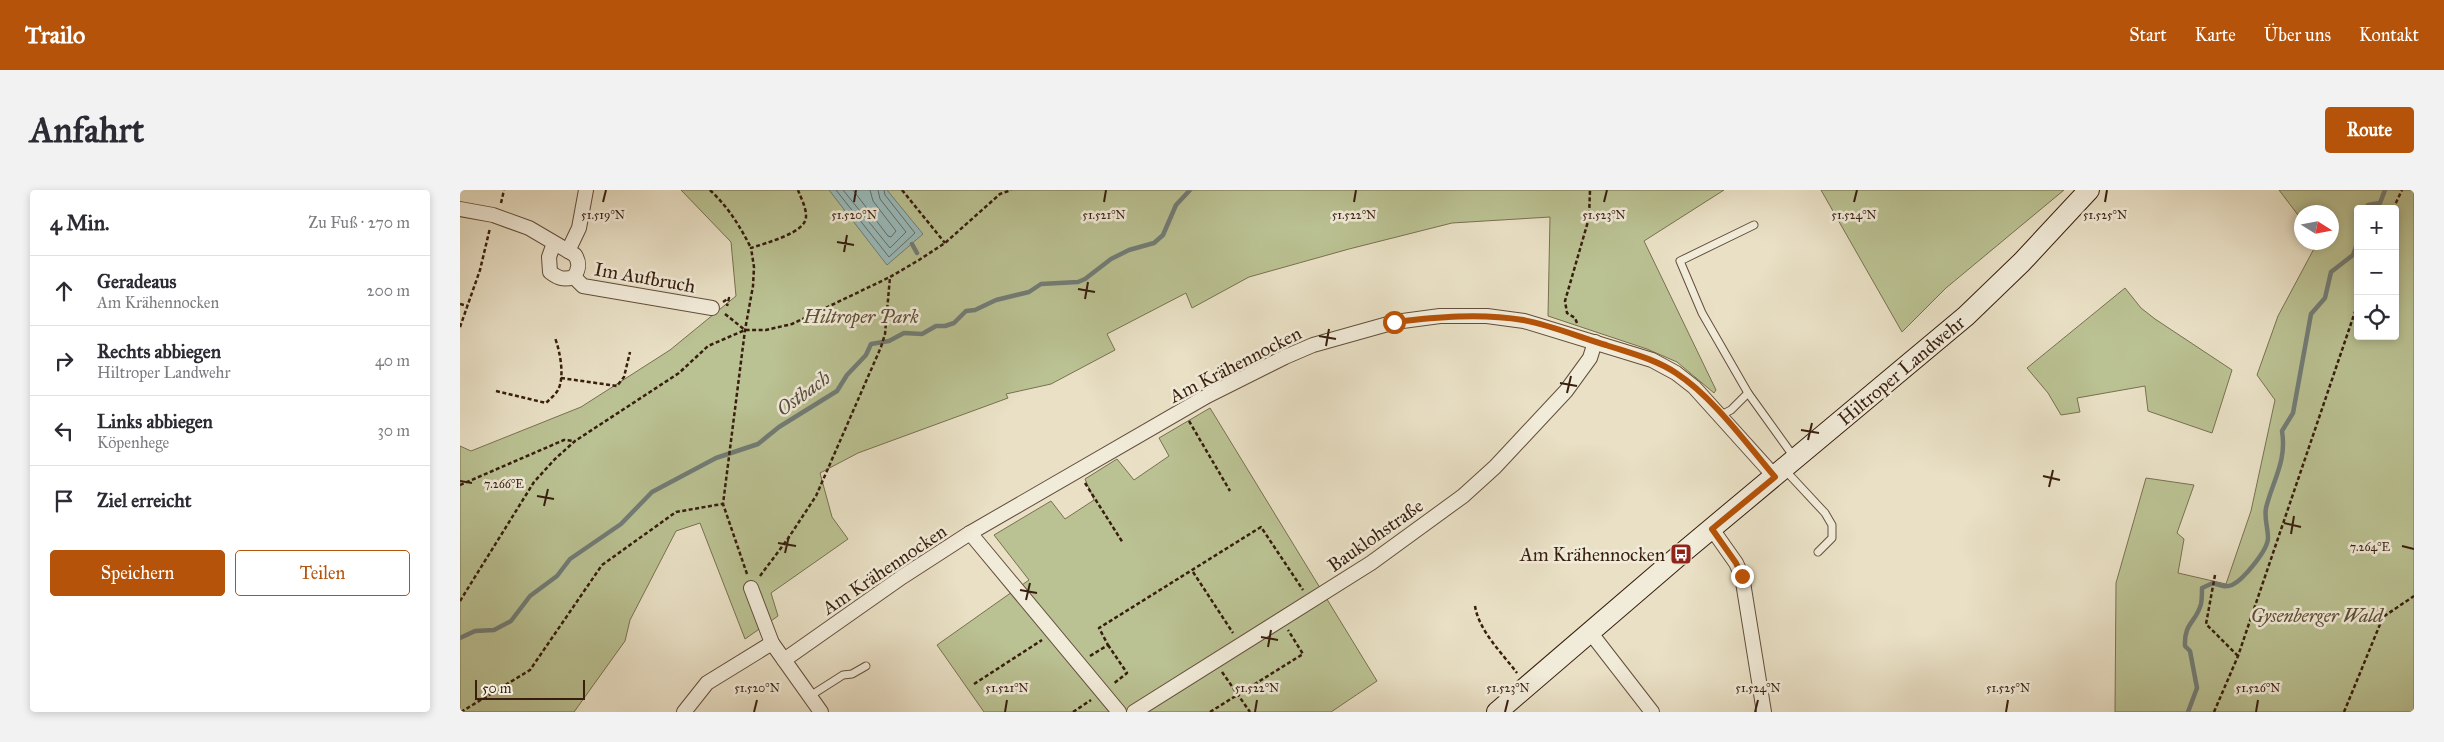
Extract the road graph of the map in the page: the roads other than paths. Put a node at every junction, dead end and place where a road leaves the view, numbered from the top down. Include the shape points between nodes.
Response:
1 (586, 190) edge
2 (2089, 190) edge
3 (460, 209) edge
4 (1754, 225) dead end
5 (554, 243) junction
6 (568, 251) junction
7 (574, 277) junction
8 (712, 308) dead end
9 (1595, 342) junction
10 (1748, 393) junction
11 (1721, 415) junction
12 (1785, 468) junction
13 (1712, 529) junction
14 (970, 533) junction
15 (1818, 552) dead end
16 (751, 588) road end
17 (1590, 632) junction
18 (772, 642) junction
19 (784, 660) junction
20 (866, 666) dead end
21 (810, 696) junction
22 (684, 712) edge
23 (821, 712) edge
24 (1119, 712) edge
25 (1134, 712) edge
26 (1496, 712) edge
27 (1652, 712) edge
28 (1764, 712) edge

1 - 6 street, Im Aufbruch via 579,228
2 - 12 street, Hiltroper Landwehr via 1966,316
3 - 5 street via 493,214 529,228
4 - 10 lane via 1680,261 1702,313
5 - 6 street
5 - 7 street, Im Aufbruch via 549,257 550,272 564,280
6 - 7 street, Im Aufbruch via 579,261
7 - 8 street, Im Aufbruch via 583,286
9 - 11 street, Am Krähennocken via 1652,360 1676,373
9 - 14 street, Am Krähennocken via 1524,321 1487,316 1440,316 1394,322 1341,335 1285,356 1207,396
9 - 25 street, Bauklohstraße via 1590,358 1566,391 1495,467 1423,526 1283,620
10 - 11 lane
10 - 12 lane
11 - 12 street, Am Krähennocken
12 - 13 street, Hiltroper Landwehr
12 - 15 lane via 1832,525 1832,538
13 - 17 street, Hiltroper Landwehr
13 - 28 street via 1742,576
14 - 19 street, Am Krähennocken
14 - 24 street
16 - 18 street
17 - 26 street, Hiltroper Landwehr
17 - 27 street
18 - 19 street
18 - 22 street via 707,684
19 - 21 street
20 - 21 lane via 843,675
21 - 23 street

